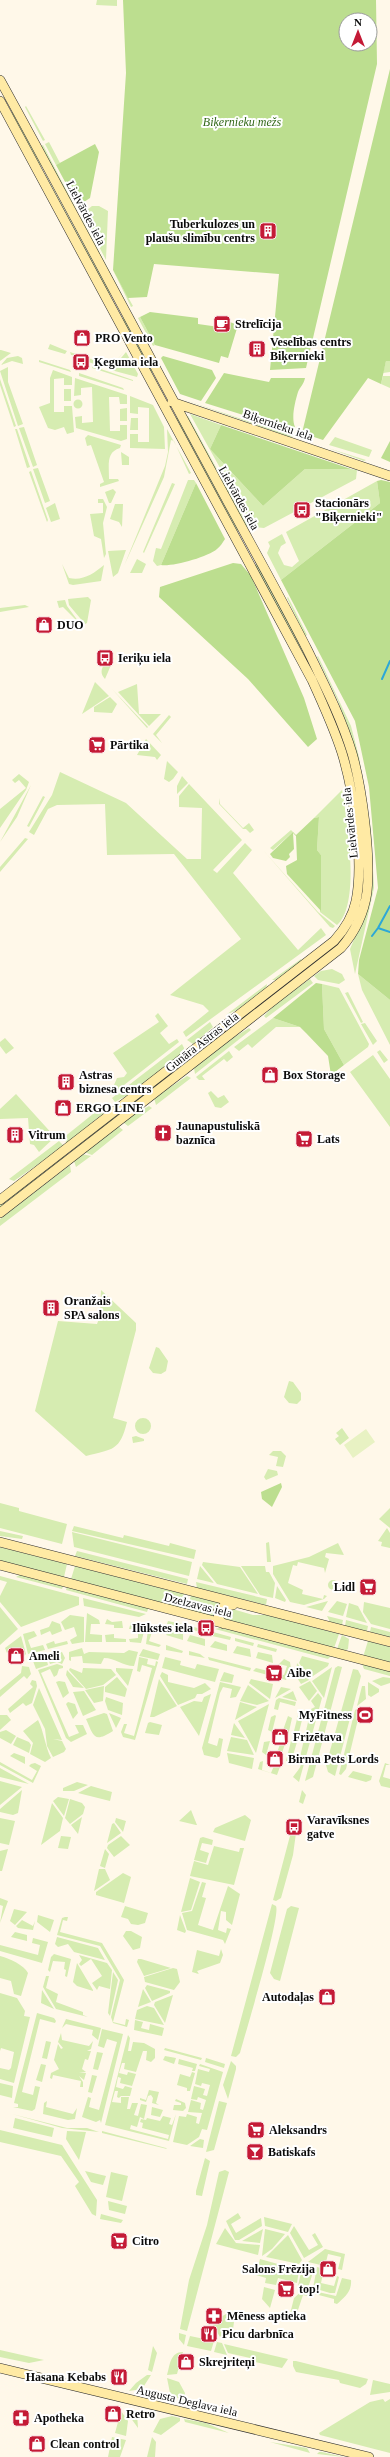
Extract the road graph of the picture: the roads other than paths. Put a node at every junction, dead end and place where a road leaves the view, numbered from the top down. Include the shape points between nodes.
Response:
1 (0, 80) edge
2 (0, 101) edge
3 (15, 108) junction
4 (6, 113) junction
5 (121, 314) junction
6 (159, 396) junction
7 (174, 402) junction
8 (390, 476) edge
9 (334, 941) joint
10 (341, 948) joint
11 (281, 983) junction
12 (287, 991) junction
13 (0, 1200) edge
14 (0, 1213) edge
15 (0, 1542) edge
16 (0, 1565) edge
17 (241, 1604) junction
18 (224, 1624) junction
19 (390, 1642) edge
20 (390, 1667) edge
21 (0, 2368) edge
22 (369, 2457) edge

1 - 3 main road, Lielvārdes iela
2 - 4 main road, Lielvārdes iela
3 - 4 main road
3 - 5 main road, Lielvārdes iela
4 - 5 main road, Lielvārdes iela
5 - 6 main road, Lielvārdes iela
5 - 7 main road, Lielvārdes iela
6 - 7 main road, Biķernieku iela
6 - 9 main road, Lielvārdes iela via 312,680 343,755 355,817 357,885 356,902 350,918
7 - 8 main road, Biķernieku iela
7 - 10 main road, Lielvārdes iela via 261,560 337,709 352,754 362,800 367,892 355,930
9 - 11 main road, Gunāra Astras iela
10 - 12 main road, Gunāra Astras iela
11 - 12 main road
11 - 13 main road, Gunāra Astras iela
12 - 14 main road, Gunāra Astras iela
15 - 17 main road, Dzelzavas iela
16 - 18 main road, Dzelzavas iela
17 - 18 main road via 220,1609 218,1617
17 - 19 main road, Dzelzavas iela
18 - 20 main road, Dzelzavas iela
21 - 22 main road, Augusta Deglava iela

